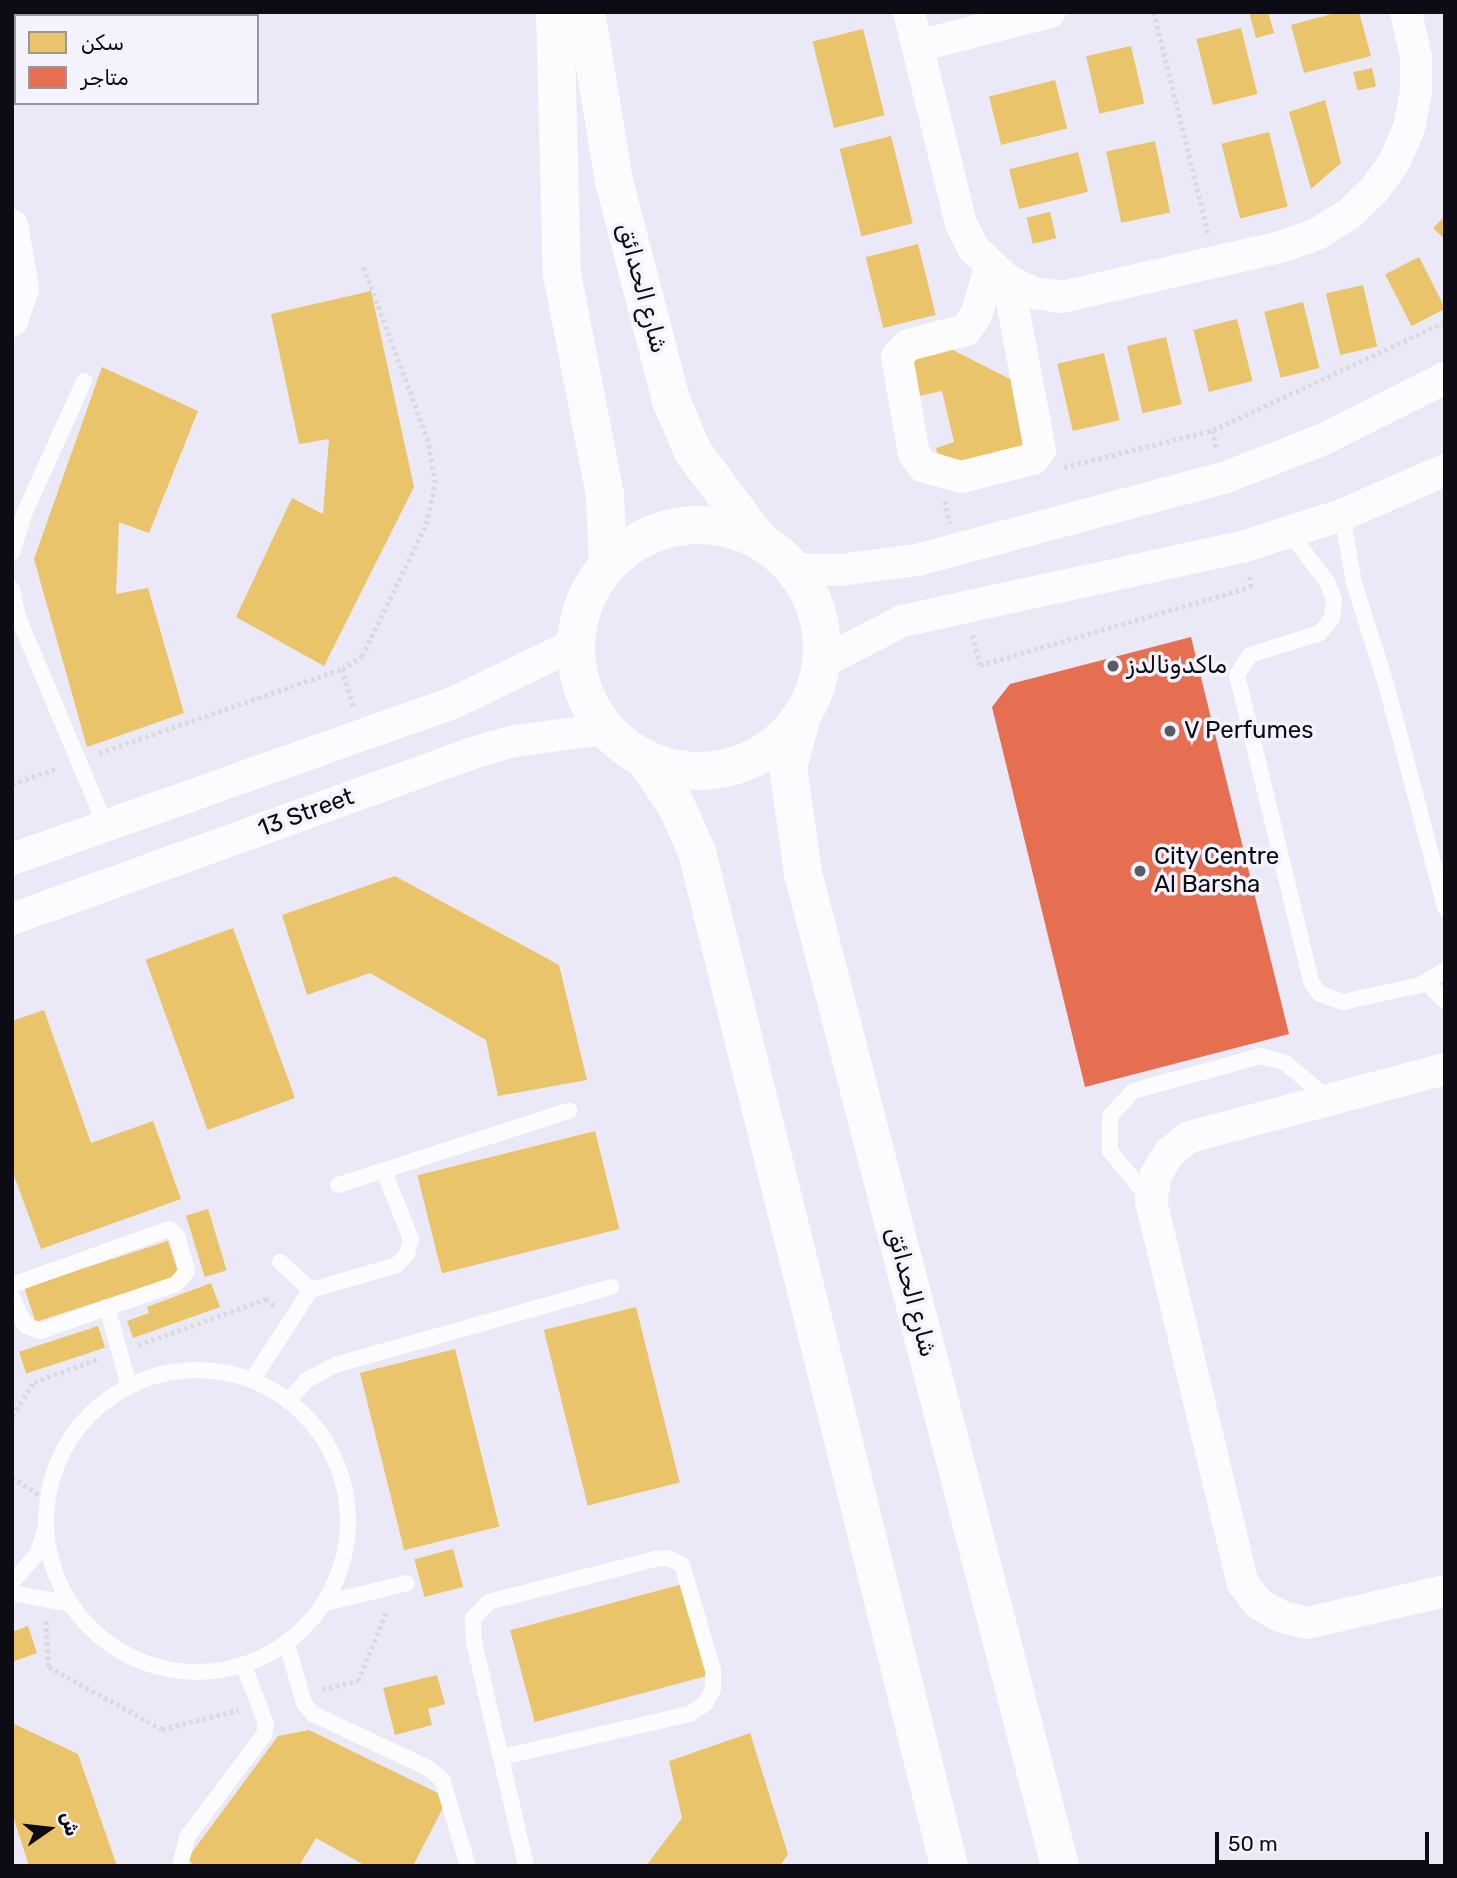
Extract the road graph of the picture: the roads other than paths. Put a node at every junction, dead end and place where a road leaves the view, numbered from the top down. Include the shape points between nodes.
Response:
1 (555, 12) edge
2 (586, 12) edge
3 (909, 12) edge
4 (1050, 12) edge
5 (1406, 12) edge
6 (918, 46) junction
7 (12, 225) edge
8 (999, 275) junction
9 (14, 318) edge
10 (1445, 378) edge
11 (84, 381) dead end
12 (1445, 470) edge
13 (1342, 516) junction
14 (1289, 532) junction
15 (759, 540) junction
16 (12, 552) edge
17 (608, 563) junction
18 (793, 569) junction
19 (12, 590) edge
20 (575, 644) junction
21 (821, 663) junction
22 (802, 716) junction
23 (605, 729) junction
24 (645, 760) junction
25 (105, 824) junction
26 (12, 859) edge
27 (1445, 908) edge
28 (12, 919) edge
29 (1445, 970) edge
30 (1427, 983) junction
31 (1445, 1001) edge
32 (1445, 1069) edge
33 (1329, 1099) junction
34 (569, 1111) dead end
35 (384, 1171) junction
36 (338, 1185) dead end
37 (1151, 1201) junction
38 (279, 1262) dead end
39 (12, 1285) edge
40 (611, 1287) dead end
41 (311, 1290) junction
42 (12, 1297) edge
43 (107, 1307) junction
44 (252, 1380) junction
45 (129, 1386) junction
46 (288, 1401) junction
47 (46, 1529) junction
48 (12, 1582) edge
49 (402, 1584) road end
50 (1445, 1591) edge
51 (12, 1593) edge
52 (325, 1602) junction
53 (70, 1604) junction
54 (287, 1643) junction
55 (244, 1666) junction
56 (502, 1757) junction
57 (1056, 1851) edge
58 (946, 1863) edge
59 (180, 1866) edge
60 (468, 1866) edge
61 (526, 1866) edge
62 (1079, 1866) edge

1 - 17 street via 562,274 605,495
2 - 15 street, شارع الحدائق via 614,181 671,400 693,452
3 - 6 street
4 - 6 street
5 - 8 street via 1416,57 1416,92 1404,139 1374,190 1348,215 1317,233 1062,297 1034,293
6 - 8 street via 961,224
7 - 9 street via 23,289
8 - 8 street via 965,330 908,345 897,357 914,454 929,469 961,477 1033,459 1040,450
10 - 18 street via 1324,439 1224,478 925,558 840,570
11 - 16 lane via 24,514
12 - 13 street
13 - 14 street
13 - 27 lane via 1354,583 1386,684
14 - 21 street via 1242,547 902,621
14 - 30 lane via 1326,582 1334,599 1332,618 1320,633 1250,655 1237,675 1307,970 1319,993 1343,1002
15 - 17 street via 709,524 682,525 654,532
15 - 18 street
17 - 20 street via 587,595
18 - 21 street via 815,607
19 - 25 lane via 18,617
20 - 23 street via 579,680
20 - 25 street via 496,686
21 - 22 street
22 - 24 street via 774,746 734,767 684,771
22 - 57 street, شارع الحدائق via 788,768 803,873
23 - 24 street
23 - 28 street, 13 Street via 514,741 470,754
24 - 58 street via 675,803 697,852
25 - 26 street
29 - 30 lane
30 - 31 lane
32 - 33 street
33 - 37 street via 1189,1137 1169,1153 1156,1175
33 - 37 lane via 1284,1062 1261,1056 1133,1091 1110,1116 1110,1151
34 - 35 lane
35 - 36 lane
35 - 41 lane via 411,1239 407,1254 397,1265
37 - 50 street via 1243,1583 1259,1604 1282,1617 1307,1623
38 - 41 lane
39 - 43 lane via 163,1230 174,1231 185,1262 183,1279
40 - 46 lane via 335,1365 307,1380
41 - 44 lane
42 - 43 lane via 25,1325 40,1331
43 - 45 lane
44 - 45 lane via 190,1370
44 - 46 lane
45 - 47 lane via 102,1403 80,1425 63,1452 47,1500
46 - 52 lane via 314,1426 334,1459 345,1494 348,1532
47 - 48 lane via 37,1555
47 - 53 lane via 54,1568
49 - 52 lane
51 - 53 lane
52 - 54 lane
53 - 55 lane via 96,1634 128,1657 179,1671 205,1673
54 - 55 lane
54 - 60 lane via 301,1694 313,1714 435,1772 446,1788
55 - 59 lane via 266,1724 264,1735 187,1837
56 - 56 lane via 471,1630 473,1618 489,1602 669,1558 687,1572 713,1670 710,1697 690,1714
56 - 61 lane
57 - 62 street

